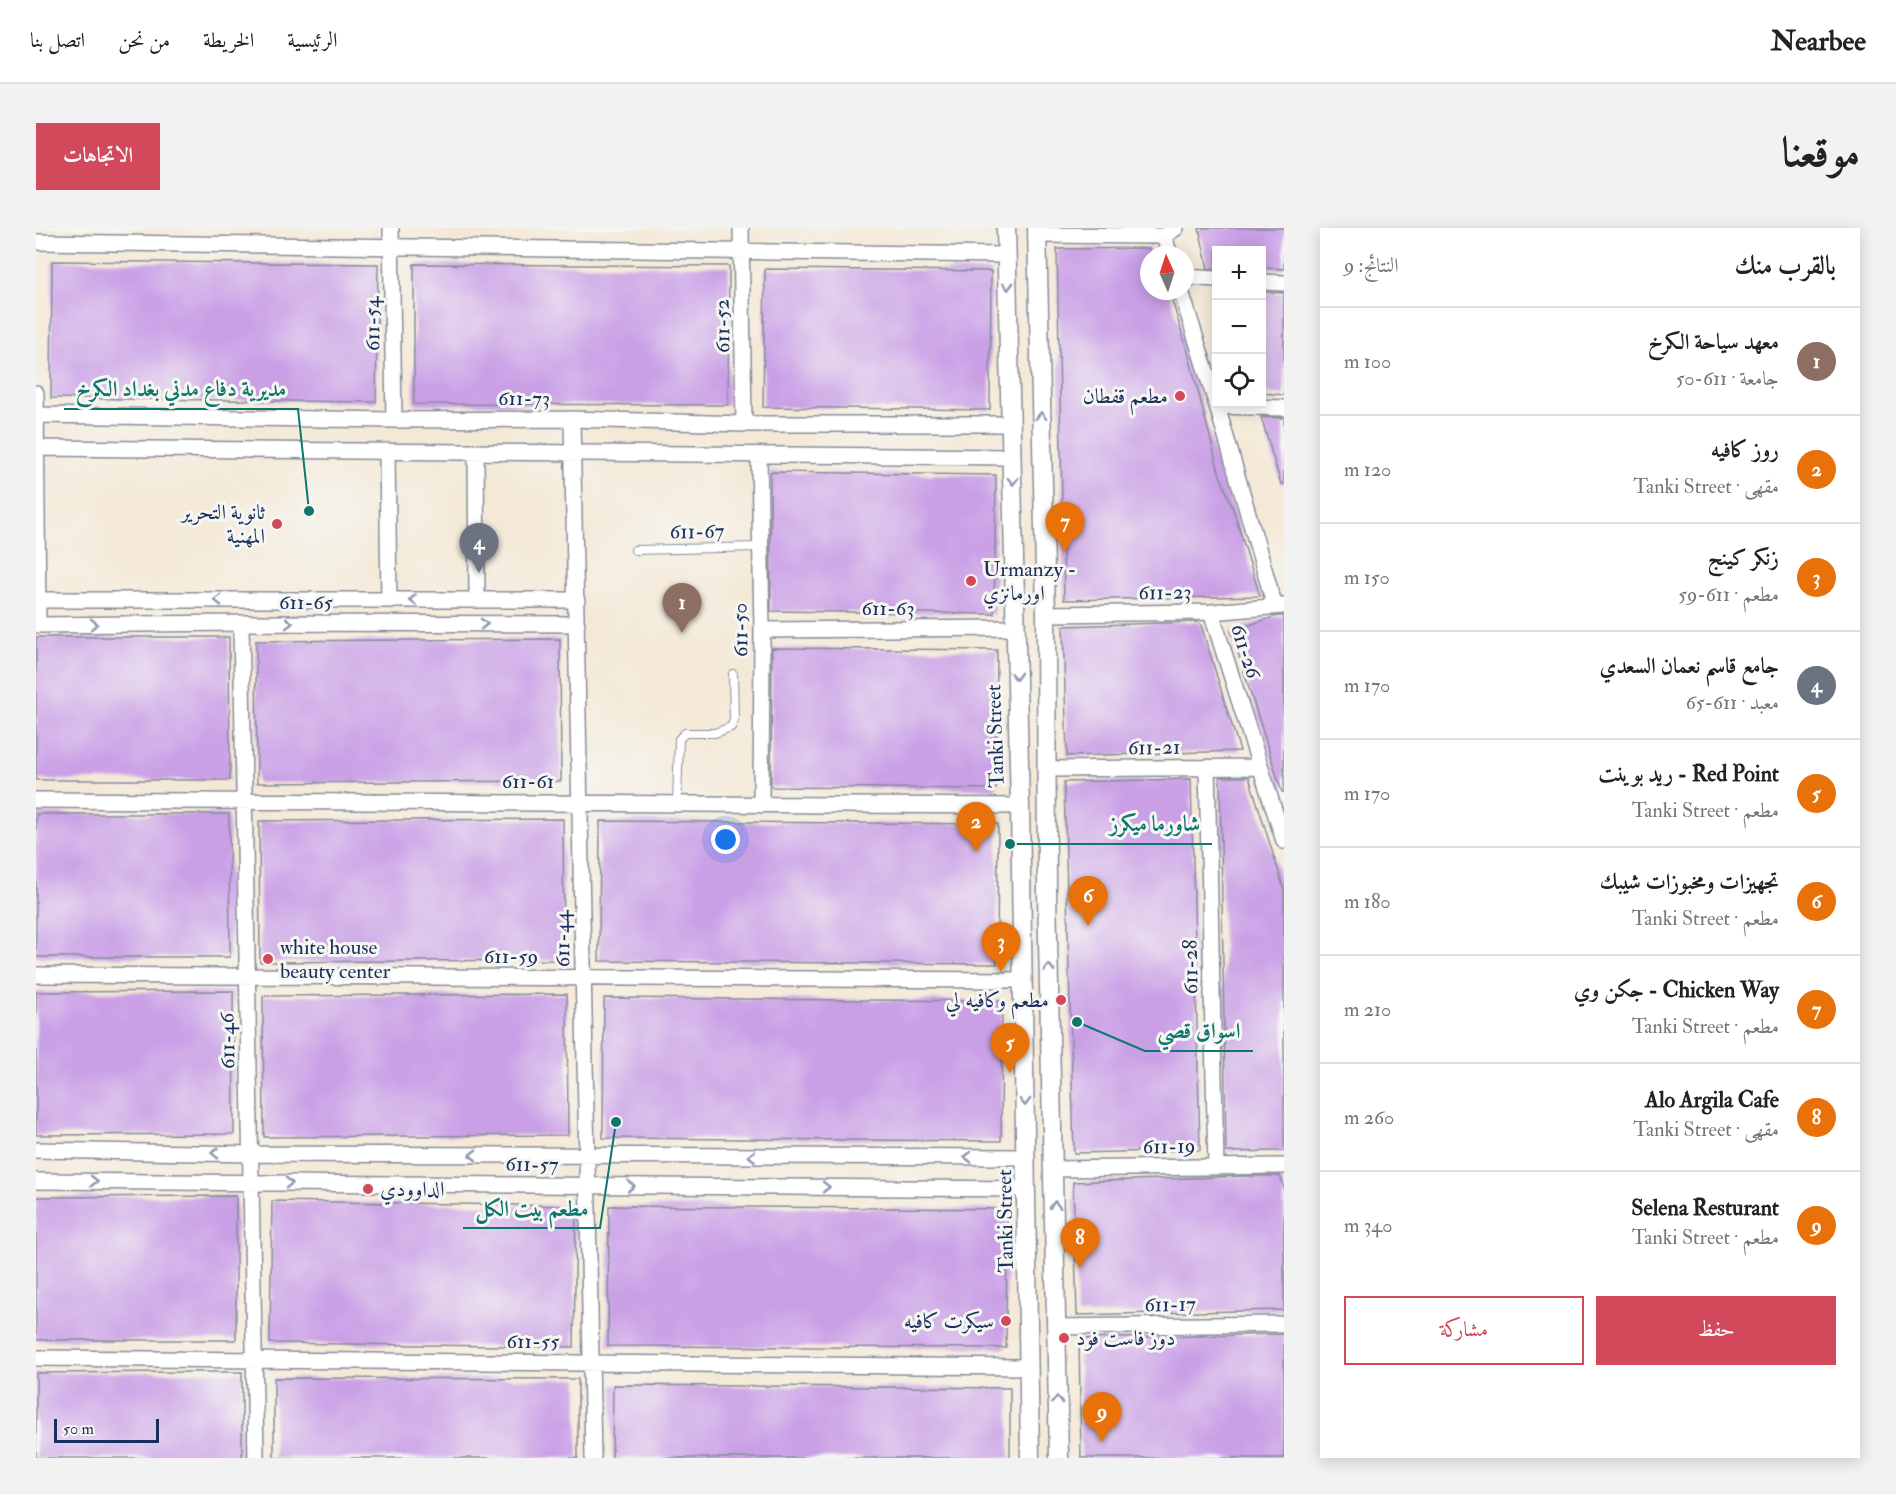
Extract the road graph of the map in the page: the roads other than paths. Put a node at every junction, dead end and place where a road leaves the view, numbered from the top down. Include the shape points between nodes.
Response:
1 (391, 228) edge
2 (741, 228) edge
3 (1006, 228) edge
4 (1037, 232) edge
5 (1170, 232) edge
6 (36, 242) edge
7 (392, 248) junction
8 (742, 253) junction
9 (1007, 255) junction
10 (1194, 278) edge
11 (1212, 279) edge
12 (1266, 282) edge
13 (1284, 283) edge
14 (1184, 300) edge
15 (1212, 390) edge
16 (36, 393) edge
17 (1266, 407) edge
18 (1218, 408) edge
19 (1284, 408) edge
20 (36, 415) edge
21 (572, 419) junction
22 (394, 420) junction
23 (744, 424) junction
24 (1011, 424) junction
25 (37, 448) edge
26 (387, 451) junction
27 (476, 452) junction
28 (573, 453) junction
29 (759, 455) junction
30 (1012, 457) junction
31 (37, 488) edge
32 (760, 547) junction
33 (634, 550) dead end
34 (37, 600) edge
35 (389, 600) junction
36 (477, 600) junction
37 (577, 600) junction
38 (1280, 606) edge
39 (1211, 612) junction
40 (1046, 614) junction
41 (241, 623) junction
42 (577, 624) junction
43 (37, 625) edge
44 (1015, 628) junction
45 (762, 630) junction
46 (733, 674) dead end
47 (1207, 767) junction
48 (1261, 767) junction
49 (1048, 770) junction
50 (36, 800) edge
51 (244, 802) junction
52 (580, 802) junction
53 (677, 804) junction
54 (761, 805) junction
55 (1020, 806) junction
56 (1284, 841) edge
57 (1021, 892) junction
58 (1047, 892) junction
59 (36, 975) edge
60 (246, 977) junction
61 (584, 978) junction
62 (1022, 980) junction
63 (36, 1150) edge
64 (250, 1154) junction
65 (588, 1156) junction
66 (1026, 1157) junction
67 (1216, 1166) junction
68 (1284, 1166) edge
69 (1054, 1168) junction
70 (36, 1181) edge
71 (251, 1182) junction
72 (588, 1185) junction
73 (1027, 1189) junction
74 (1055, 1241) junction
75 (1028, 1242) junction
76 (1284, 1324) edge
77 (1056, 1327) junction
78 (36, 1358) edge
79 (255, 1360) junction
80 (592, 1363) junction
81 (1029, 1367) junction
82 (256, 1458) edge
83 (593, 1458) edge
84 (1030, 1458) edge
85 (1059, 1458) edge

1 - 7 street, 611-54
2 - 8 street, 611-52
3 - 9 street, Tanki Street
4 - 5 street
40 -> 4 street
6 - 7 street
7 - 8 street
7 - 22 street, 611-54
8 - 9 street
8 - 23 street, 611-52
9 -> 24 street, Tanki Street
10 - 11 street
12 - 13 street
14 - 15 street
16 - 20 street
17 - 19 street
18 - 38 street
20 - 22 street, 611-73
20 - 25 street
21 - 22 street, 611-73
21 - 23 street, 611-73
21 - 28 street, 611-44
23 - 24 street, 611-73
24 - 30 street, Tanki Street
25 - 26 street
25 - 31 street
26 - 27 street
26 - 35 street
27 - 28 street
27 - 36 street
28 - 29 street
28 - 37 street, 611-44
29 - 30 street
29 - 32 street, 611-50
30 -> 44 street, Tanki Street
31 - 34 street
32 - 33 lane, 611-67
32 - 45 street, 611-50
35 -> 34 street, 611-65
34 - 43 street
36 -> 35 street, 611-65
36 - 37 street, 611-65
37 - 42 street, 611-44
38 - 39 street, 611-23
39 - 40 street, 611-23
39 - 48 street, 611-26
40 - 49 street
41 -> 42 street, 611-65
43 -> 41 street, 611-65
41 - 51 street, 611-46
42 - 52 street, 611-44
44 - 45 street, 611-63
44 -> 55 street, Tanki Street
45 - 54 street, 611-50
46 - 53 lane via 731,727 715,733 685,733 679,739
47 - 48 street, 611-21
47 - 49 street, 611-21
47 - 67 street, 611-28
48 - 56 street, 611-26
49 - 58 street
50 - 51 street, 611-61
51 - 52 street, 611-61
51 - 60 street, 611-46
52 - 53 street, 611-61
52 - 61 street, 611-44
53 - 54 street, 611-61
54 - 55 street, 611-61
55 - 57 street, Tanki Street
57 - 58 street
57 - 62 street, Tanki Street
69 -> 58 street
59 - 60 street, 611-59
60 - 61 street, 611-59
60 - 64 street, 611-46
61 - 62 street, 611-59
61 - 65 street, 611-44
62 -> 66 street, Tanki Street
64 -> 63 street, 611-57
65 -> 64 street, 611-57
64 - 71 street, 611-46
66 -> 65 street, 611-57
65 - 72 street, 611-44
66 - 73 street, Tanki Street
67 - 68 street, 611-19
67 - 69 street, 611-19
74 -> 69 street
70 -> 71 street, 611-57
71 -> 72 street, 611-57
71 - 79 street, 611-46
72 -> 73 street, 611-57
72 - 80 street, 611-44
73 - 75 street, Tanki Street
74 - 75 street
74 - 77 street
75 - 81 street, Tanki Street
76 - 77 street, 611-17
85 -> 77 street
78 - 79 street, 611-55
79 - 80 street, 611-55
79 - 82 street, 611-46
80 - 81 street, 611-55
80 - 83 street, 611-44
81 - 84 street, Tanki Street

